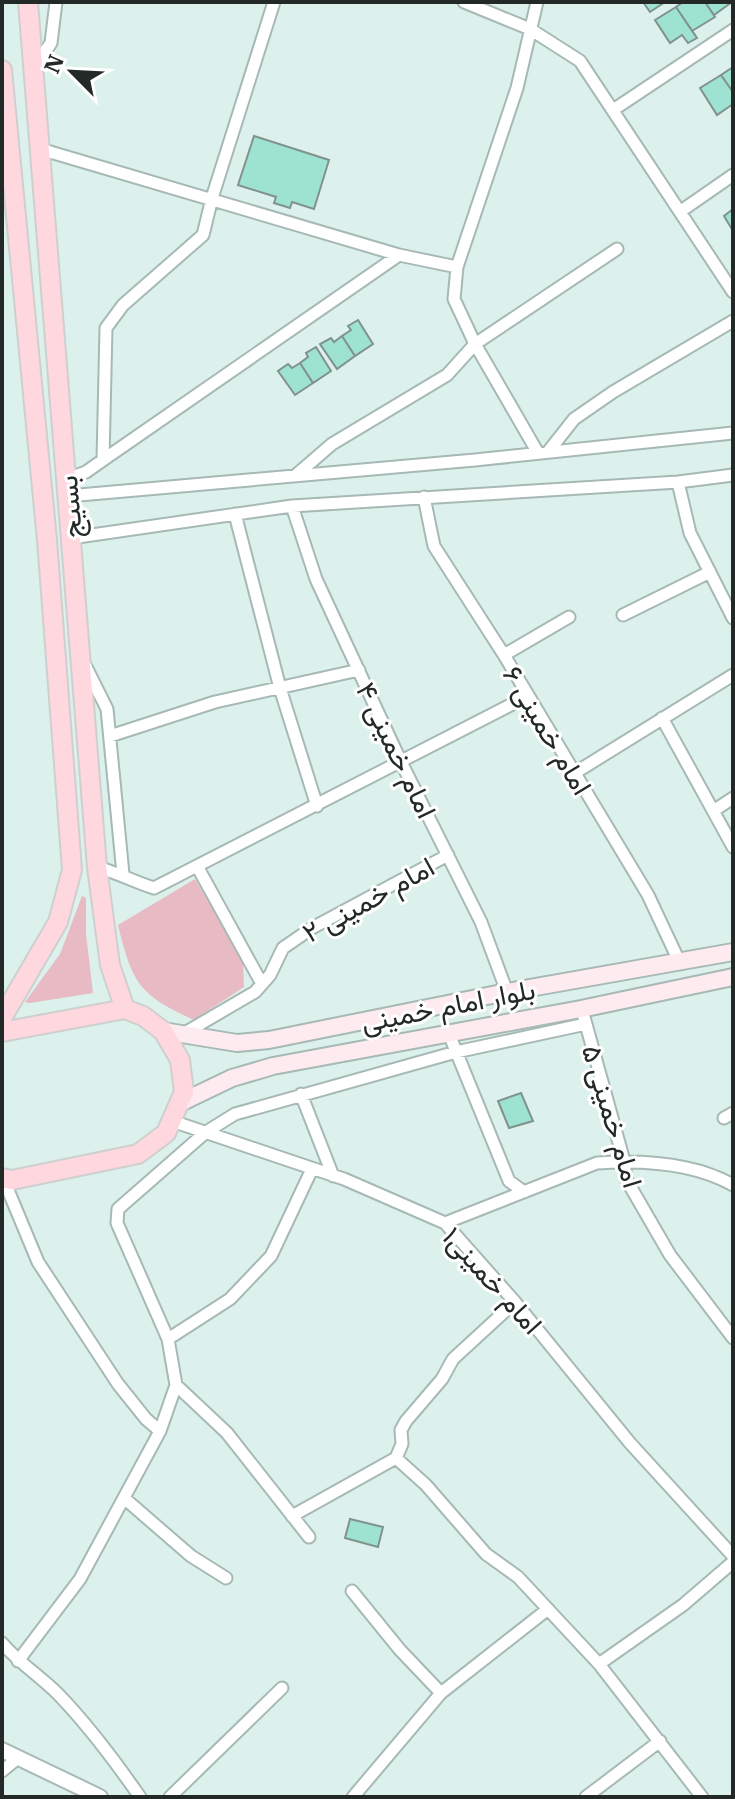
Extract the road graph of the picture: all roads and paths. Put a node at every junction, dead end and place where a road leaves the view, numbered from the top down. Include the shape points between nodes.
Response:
1 (28, 2) edge
2 (56, 2) edge
3 (274, 2) edge
4 (464, 2) edge
5 (537, 2) edge
6 (530, 29) junction
7 (733, 30) edge
8 (33, 67) junction
9 (2, 70) edge
10 (613, 110) junction
11 (40, 149) junction
12 (733, 175) edge
13 (212, 198) junction
14 (681, 211) junction
15 (617, 249) dead end
16 (399, 255) junction
17 (457, 267) junction
18 (733, 292) edge
19 (733, 321) edge
20 (475, 344) junction
21 (733, 433) edge
22 (543, 453) junction
23 (103, 460) junction
24 (733, 475) edge
25 (294, 476) junction
26 (678, 482) junction
27 (67, 488) junction
28 (424, 497) junction
29 (292, 506) junction
30 (235, 514) junction
31 (71, 538) junction
32 (710, 572) junction
33 (623, 615) dead end
34 (569, 617) dead end
35 (733, 618) edge
36 (504, 655) junction
37 (81, 657) junction
38 (359, 670) junction
39 (733, 675) edge
40 (280, 688) junction
41 (528, 696) junction
42 (662, 718) junction
43 (110, 736) junction
44 (401, 762) junction
45 (573, 774) junction
46 (733, 798) edge
47 (317, 806) junction
48 (713, 811) junction
49 (733, 847) edge
50 (448, 855) junction
51 (197, 866) junction
52 (97, 867) junction
53 (72, 870) junction
54 (123, 874) junction
55 (733, 952) edge
56 (679, 961) junction
57 (733, 977) edge
58 (262, 984) junction
59 (507, 992) junction
60 (125, 1009) junction
61 (584, 1017) junction
62 (2, 1018) edge
63 (163, 1031) junction
64 (2, 1032) edge
65 (449, 1034) junction
66 (182, 1035) junction
67 (456, 1052) junction
68 (301, 1094) junction
69 (180, 1103) junction
70 (172, 1121) junction
71 (206, 1132) junction
72 (624, 1161) junction
73 (312, 1169) junction
74 (333, 1176) junction
75 (3, 1178) edge
76 (730, 1184) edge
77 (524, 1192) junction
78 (733, 1197) edge
79 (445, 1223) junction
80 (515, 1302) junction
81 (733, 1338) edge
82 (168, 1339) junction
83 (176, 1385) junction
84 (160, 1431) junction
85 (396, 1458) junction
86 (124, 1498) junction
87 (292, 1516) junction
88 (309, 1537) dead end
89 (733, 1559) edge
90 (226, 1578) dead end
91 (352, 1591) dead end
92 (548, 1609) junction
93 (2, 1643) edge
94 (18, 1661) junction
95 (599, 1664) junction
96 (282, 1688) dead end
97 (441, 1693) junction
98 (660, 1741) junction
99 (2, 1750) edge
100 (18, 1758) junction
101 (2, 1771) edge
102 (100, 1797) edge
103 (140, 1797) edge
104 (170, 1797) edge
105 (353, 1797) edge
106 (586, 1797) edge
107 (702, 1797) edge

1 - 8 main road, بسیج
2 - 8 street via 51,43
3 - 13 street
4 - 6 street
5 - 6 street
6 - 10 street via 580,61
6 - 17 street via 517,88
7 - 10 street
8 - 11 main road, بسیج
9 - 53 main road, بسیج
10 - 14 street
11 - 13 street
11 - 27 main road, بسیج
12 - 14 street
13 - 16 street
13 - 23 street via 203,235 123,305 106,328
14 - 18 street
15 - 20 street
16 - 17 street
16 - 23 street
17 - 20 street via 454,299
19 - 22 street via 574,419
20 - 22 street
20 - 25 street via 447,375 332,444
21 - 22 street
22 - 25 street
23 - 27 street
24 - 26 street
25 - 27 street
26 - 28 street
26 - 32 street via 690,533
27 - 31 main road, بسیج
28 - 29 street
28 - 36 street, امام خمینی ۶ via 434,546
29 - 30 street
29 - 38 street, امام خمینی ۴ via 316,579
30 - 31 street
30 - 40 street
31 - 37 main road, بسیج
32 - 33 street
32 - 35 street
34 - 36 street
36 - 41 street, امام خمینی ۶
37 - 43 street via 107,709
37 - 52 main road, بسیج
38 - 40 street
38 - 44 street, امام خمینی ۴
39 - 42 street
40 - 43 street via 215,702
40 - 47 street
41 - 44 street
41 - 45 street, امام خمینی ۶
42 - 45 street
42 - 48 street
43 - 54 street
44 - 47 street
44 - 50 street, امام خمینی ۴
45 - 56 street, امام خمینی ۶ via 648,895
46 - 48 street
47 - 51 street
48 - 49 street
50 - 58 street, امام خمینی ۲ via 283,948
50 - 59 street, امام خمینی ۴
51 - 54 street via 154,888
51 - 58 street
52 - 53 main road
52 - 54 street
52 - 60 main road, بسیج via 110,965
53 - 62 main road, بسیج via 58,922
55 - 56 main road, بلوار امام خمینی
56 - 59 main road, بلوار امام خمینی
57 - 61 main road, بلوار امام خمینی
58 - 66 street, امام خمینی ۲
59 - 66 main road, بلوار امام خمینی via 269,1040 237,1043
60 - 63 main road
60 - 64 main road
61 - 65 main road, بلوار امام خمینی
61 - 67 street
61 - 72 street, امام خمینی ۵
63 - 66 main road, بلوار امام خمینی
63 - 69 main road via 180,1060
65 - 67 street
65 - 69 main road, بلوار امام خمینی via 273,1066 232,1078
67 - 68 street
67 - 77 street via 509,1181
68 - 71 street via 235,1114
68 - 74 street
69 - 70 main road
70 - 71 street, امام خمینی۱
70 - 75 main road via 166,1133 138,1154
71 - 73 street, امام خمینی۱
71 - 82 street via 118,1209 117,1223
72 - 76 street via 683,1167
72 - 77 street via 597,1163
72 - 81 street, امام خمینی ۵ via 626,1179 670,1255
73 - 74 street, امام خمینی۱
73 - 82 street via 271,1256 230,1299
74 - 79 street, امام خمینی۱
75 - 84 street via 38,1262 118,1384
76 - 78 street
77 - 79 street
79 - 80 street, امام خمینی۱
80 - 85 street via 453,1359 406,1421
80 - 89 street, امام خمینی۱
82 - 83 street
83 - 84 street
83 - 87 street via 227,1433
84 - 86 street
85 - 87 street
85 - 92 street via 486,1554 518,1577
86 - 90 street via 191,1556
86 - 94 street via 80,1579
87 - 88 street
89 - 95 street via 683,1605
91 - 97 street
92 - 95 street
92 - 97 street
93 - 94 street
94 - 103 street via 87,1725
95 - 98 street
96 - 104 street
97 - 105 street
98 - 106 street
98 - 107 street
99 - 100 street
100 - 101 street
100 - 102 street

